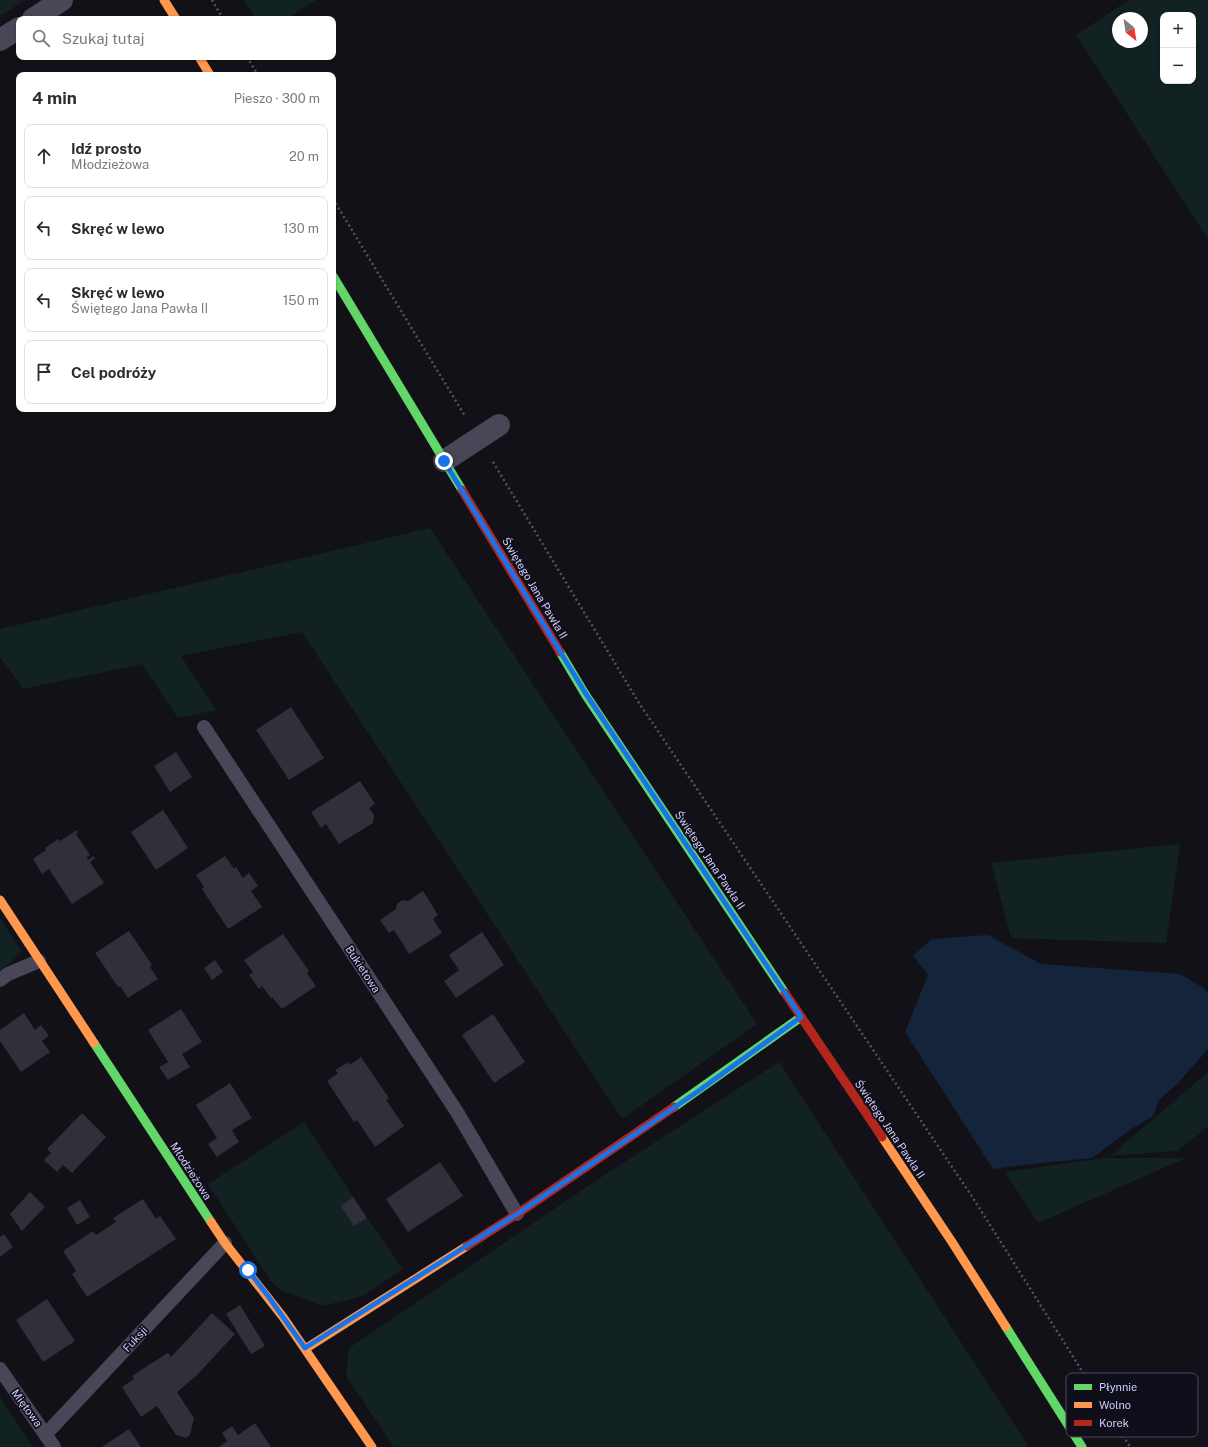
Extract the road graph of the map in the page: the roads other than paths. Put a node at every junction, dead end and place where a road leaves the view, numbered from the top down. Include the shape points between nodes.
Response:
1 (62, 0) edge
2 (164, 0) edge
3 (38, 16) edge
4 (174, 16) edge
5 (16, 30) edge
6 (0, 40) edge
7 (201, 60) edge
8 (208, 72) edge
9 (336, 281) edge
10 (498, 425) dead end
11 (444, 461) junction
12 (204, 727) dead end
13 (0, 900) edge
14 (39, 961) junction
15 (0, 980) edge
16 (801, 1017) junction
17 (517, 1214) junction
18 (225, 1244) junction
19 (305, 1348) junction
20 (0, 1369) edge
21 (1066, 1422) edge
22 (46, 1434) junction
23 (1076, 1437) edge
24 (54, 1447) edge
25 (372, 1447) edge
26 (1082, 1447) edge

1 - 3 street
2 - 4 street
5 - 6 street
7 - 8 street
9 - 11 street, Świętego Jana Pawła II
10 - 11 street
11 - 16 street, Świętego Jana Pawła II via 590,701
12 - 17 lane, Bukietowa via 457,1112
13 - 14 street, Młodzieżowa
14 - 15 lane
14 - 18 street, Młodzieżowa
16 - 17 street via 697,1092
16 - 21 street, Świętego Jana Pawła II via 952,1242
17 - 19 street
18 - 19 street, Młodzieżowa via 268,1296
18 - 22 lane, Fuksji
19 - 25 street, Młodzieżowa
20 - 22 lane, Miętowa
22 - 24 lane, Miętowa
23 - 26 street, Świętego Jana Pawła II

